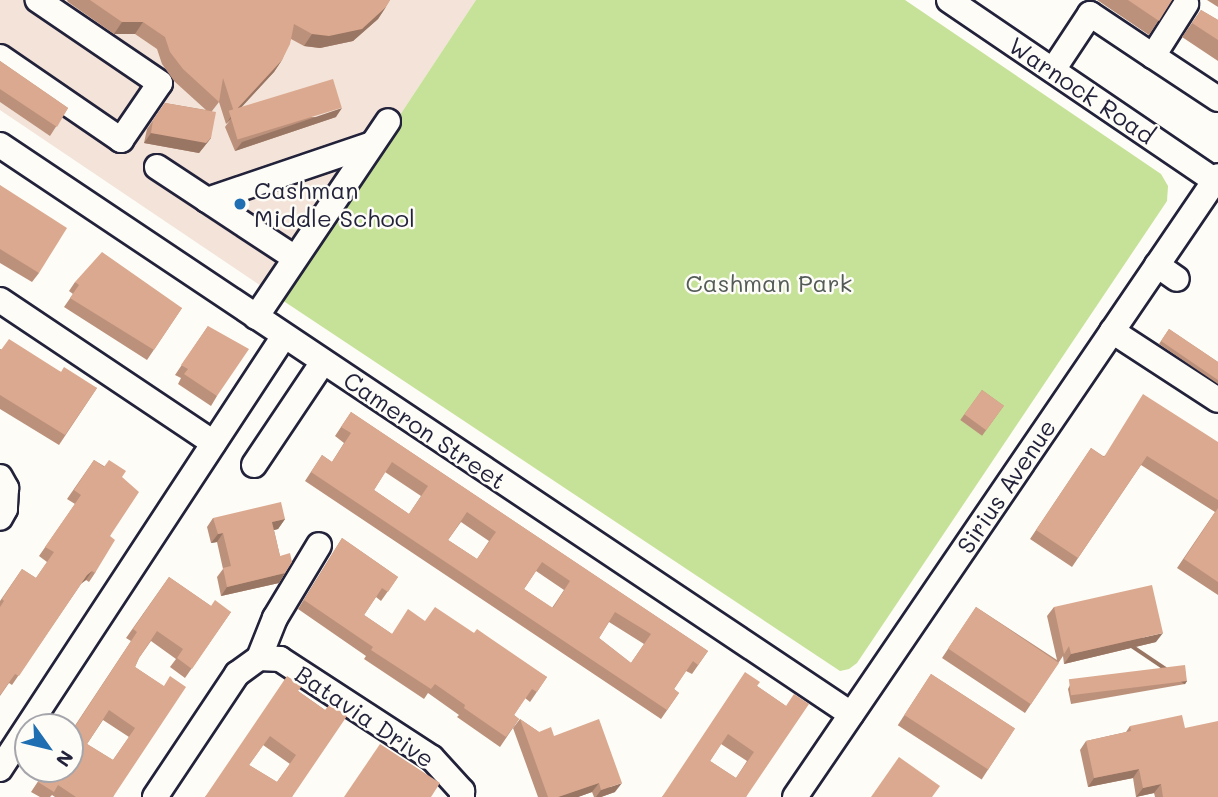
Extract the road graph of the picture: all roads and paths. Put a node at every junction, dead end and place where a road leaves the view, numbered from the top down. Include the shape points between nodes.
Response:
1 (37, 0) edge
2 (949, 0) edge
3 (1183, 2) edge
4 (1207, 18) edge
5 (1153, 56) junction
6 (0, 57) edge
7 (1052, 70) junction
8 (1218, 99) edge
9 (388, 121) dead end
10 (372, 144) junction
11 (0, 145) edge
12 (157, 167) dead end
13 (1216, 178) edge
14 (207, 200) junction
15 (295, 258) junction
16 (1157, 265) junction
17 (1177, 279) dead end
18 (0, 300) edge
19 (256, 317) junction
20 (1112, 331) junction
21 (284, 336) junction
22 (323, 362) junction
23 (1218, 400) edge
24 (214, 443) junction
25 (254, 465) dead end
26 (3, 482) edge
27 (0, 518) edge
28 (319, 545) dead end
29 (259, 658) junction
30 (851, 714) junction
31 (0, 769) edge
32 (462, 794) edge
33 (155, 797) edge
34 (795, 797) edge

1 - 6 street via 160,83 121,140
2 - 7 street, Warnock Road
3 - 4 street
3 - 5 street
5 - 7 street via 1090,15
5 - 8 street
7 - 13 street, Warnock Road
9 - 10 street
10 - 14 street
10 - 15 street
11 - 19 street, Cameron Street
12 - 14 street
13 - 16 street, Sirius Avenue
14 - 15 street
15 - 19 street
16 - 17 street
16 - 20 street, Sirius Avenue
18 - 24 street
19 - 21 street, Cameron Street
20 - 23 street
20 - 30 street, Sirius Avenue
21 - 22 street, Cameron Street
21 - 24 street
22 - 25 street
22 - 30 street, Cameron Street
24 - 31 street
26 - 27 street via 5,509
28 - 29 street via 275,618
29 - 32 street, Batavia Drive via 280,659 432,758
29 - 33 street via 237,674
30 - 34 street, Sirius Avenue

